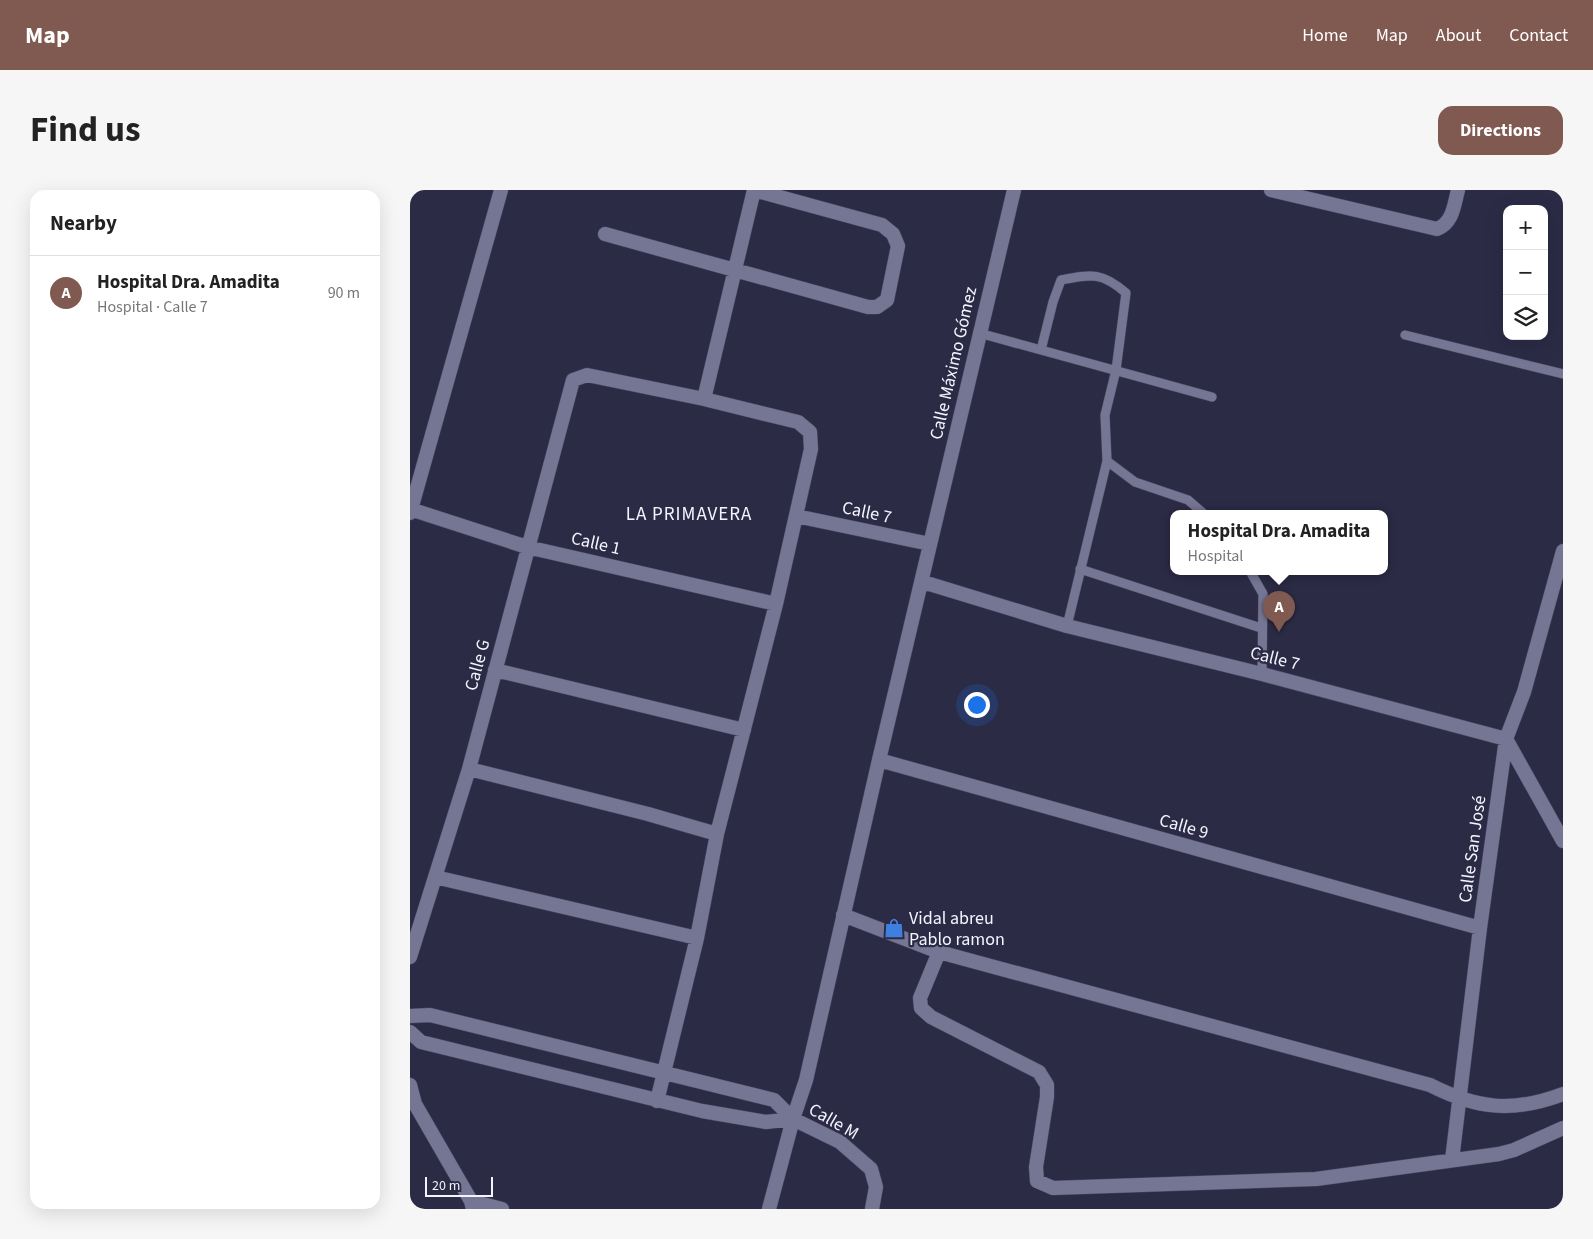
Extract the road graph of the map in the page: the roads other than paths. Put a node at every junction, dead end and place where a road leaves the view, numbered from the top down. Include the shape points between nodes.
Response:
1 (501, 190) edge
2 (754, 190) edge
3 (1014, 190) edge
4 (1271, 190) edge
5 (1458, 190) edge
6 (605, 234) dead end
7 (735, 270) junction
8 (979, 333) junction
9 (1405, 335) dead end
10 (1041, 350) junction
11 (1116, 370) junction
12 (1563, 374) edge
13 (1212, 397) dead end
14 (704, 399) junction
15 (1107, 461) junction
16 (1200, 510) edge
17 (410, 511) edge
18 (796, 516) junction
19 (930, 544) junction
20 (527, 547) junction
21 (1563, 551) edge
22 (1080, 569) junction
23 (1252, 575) edge
24 (923, 582) junction
25 (776, 604) junction
26 (1067, 626) junction
27 (1261, 628) junction
28 (495, 670) junction
29 (1262, 674) junction
30 (744, 730) junction
31 (1506, 739) junction
32 (879, 760) junction
33 (469, 768) junction
34 (717, 834) junction
35 (1563, 841) edge
36 (435, 877) junction
37 (843, 915) junction
38 (1480, 928) junction
39 (697, 938) junction
40 (939, 952) junction
41 (410, 957) edge
42 (410, 1016) edge
43 (410, 1032) edge
44 (663, 1073) junction
45 (410, 1085) edge
46 (1563, 1094) edge
47 (1458, 1099) junction
48 (657, 1101) junction
49 (793, 1119) junction
50 (1563, 1128) edge
51 (1452, 1160) junction
52 (472, 1205) edge
53 (502, 1209) edge
54 (769, 1209) edge
55 (872, 1209) edge

1 - 17 street
2 - 7 street
2 - 7 street via 882,225 893,234 898,246 886,300 877,308 868,307
3 - 8 street, Calle Máximo Gómez
4 - 5 street via 1437,229 1444,227 1450,219
6 - 7 street
7 - 14 street
8 - 10 lane
8 - 19 street, Calle Máximo Gómez
9 - 12 lane
10 - 11 lane
10 - 11 lane via 1061,280 1086,275 1110,279 1126,293
11 - 13 lane
11 - 15 lane via 1105,415
14 - 18 street via 798,422 810,432 811,449
14 - 20 street, Calle G via 587,375 573,380
15 - 16 lane via 1135,482 1188,500
15 - 22 lane
17 - 20 street, Calle 1
18 - 19 street, Calle 7
18 - 25 street
19 - 24 street, Calle Máximo Gómez
20 - 25 street, Calle 1
20 - 28 street, Calle G
21 - 31 street, Calle San José via 1524,692
22 - 26 lane
22 - 27 lane
23 - 27 lane via 1263,594
24 - 26 street, Calle 7
24 - 32 street, Calle Máximo Gómez
25 - 30 street
26 - 29 street, Calle 7
27 - 29 lane
28 - 30 street
28 - 33 street, Calle G
29 - 31 street, Calle 7
30 - 34 street
31 - 35 street
31 - 38 street, Calle San José
32 - 37 street, Calle Máximo Gómez
32 - 38 street, Calle 9
33 - 34 street
33 - 36 street, Calle G
34 - 39 street
36 - 39 street
36 - 41 street, Calle G
37 - 40 street
37 - 49 street, Calle Máximo Gómez via 806,1080
38 - 47 street, Calle San José
39 - 44 street
40 - 47 street via 1430,1086
40 - 51 street via 920,998 921,1008 930,1017 1039,1072 1047,1085 1047,1097 1036,1167 1037,1181 1053,1188 1316,1179
42 - 44 street via 430,1015
43 - 48 street via 421,1042
44 - 48 street
44 - 49 street via 774,1100
45 - 52 street via 415,1104
46 - 47 street via 1540,1102 1501,1107
47 - 51 street, Calle San José
48 - 49 street via 766,1122
49 - 54 street, Calle Máximo Gómez
49 - 55 street, Calle M via 840,1142 871,1169 876,1187
50 - 51 street via 1514,1150
52 - 53 street

